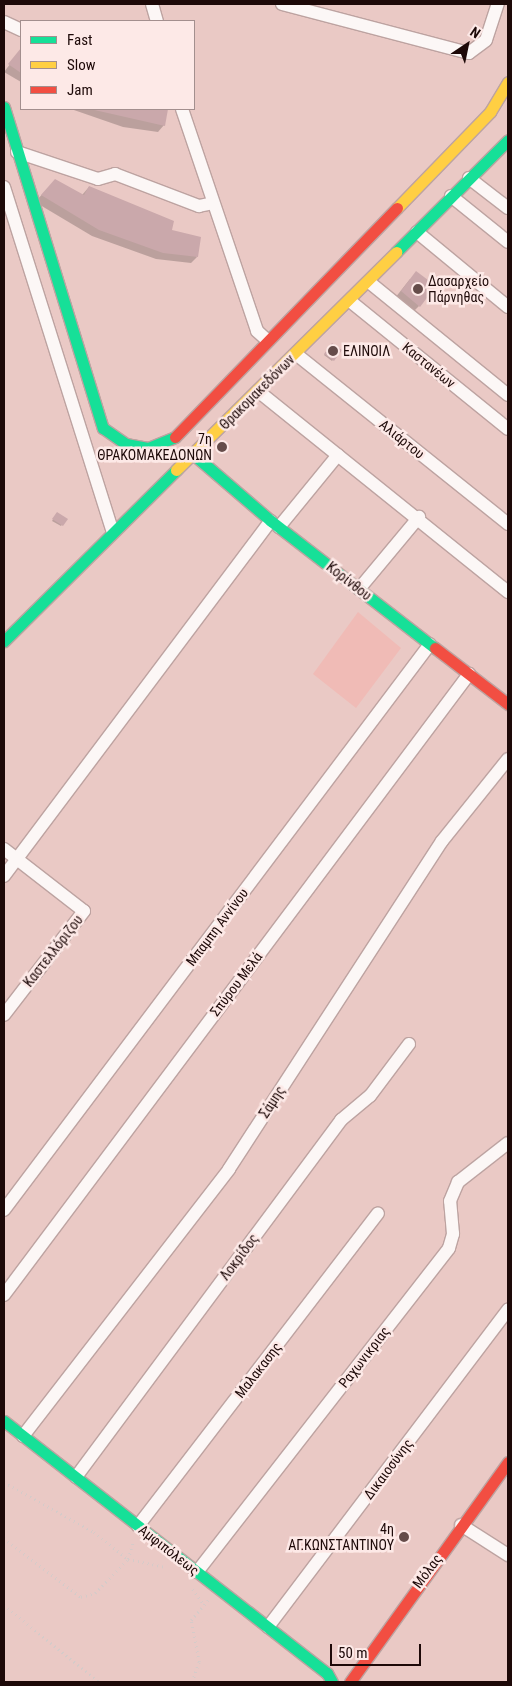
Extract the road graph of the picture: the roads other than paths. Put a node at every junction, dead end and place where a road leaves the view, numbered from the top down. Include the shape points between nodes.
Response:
1 (152, 4) edge
2 (282, 4) edge
3 (503, 8) edge
4 (157, 20) edge
5 (4, 22) edge
6 (20, 30) edge
7 (508, 82) edge
8 (4, 107) edge
9 (182, 110) edge
10 (508, 140) edge
11 (17, 152) junction
12 (469, 178) junction
13 (4, 187) edge
14 (451, 196) junction
15 (213, 203) junction
16 (508, 208) edge
17 (417, 232) junction
18 (508, 242) edge
19 (369, 282) junction
20 (350, 301) junction
21 (508, 307) edge
22 (266, 339) junction
23 (296, 354) junction
24 (258, 391) junction
25 (508, 395) edge
26 (508, 429) edge
27 (193, 454) junction
28 (338, 455) junction
29 (419, 517) junction
30 (275, 524) junction
31 (508, 524) edge
32 (113, 532) junction
33 (359, 589) junction
34 (508, 592) edge
35 (4, 641) edge
36 (430, 644) junction
37 (469, 674) junction
38 (508, 704) edge
39 (508, 759) edge
40 (4, 849) edge
41 (16, 860) junction
42 (4, 876) edge
43 (4, 1015) edge
44 (409, 1044) dead end
45 (508, 1143) edge
46 (4, 1210) edge
47 (378, 1213) dead end
48 (4, 1295) edge
49 (508, 1310) edge
50 (4, 1420) edge
51 (23, 1436) junction
52 (508, 1462) edge
53 (76, 1476) junction
54 (138, 1526) junction
55 (461, 1526) junction
56 (508, 1555) edge
57 (197, 1572) junction
58 (268, 1627) junction
59 (332, 1682) edge
60 (350, 1682) edge

1 - 4 street
2 - 3 street via 469,53 486,40
5 - 6 street
7 - 22 street via 490,112
8 - 11 street
9 - 15 street
10 - 12 street, Θρακομακεδόνων
11 - 15 street via 98,179 115,174 200,206
11 - 22 street via 88,387 103,428 115,438 148,448 175,437
12 - 14 street, Θρακομακεδόνων
12 - 16 street
13 - 32 street
14 - 17 street, Θρακομακεδόνων
14 - 18 street
15 - 22 street via 257,331
17 - 19 street, Θρακομακεδόνων
17 - 21 street
19 - 20 street, Θρακομακεδόνων
19 - 25 street
20 - 23 street, Θρακομακεδόνων
20 - 26 street, Καστανέων
23 - 24 street, Θρακομακεδόνων
23 - 31 street, Αλιάρτου
24 - 27 street, Θρακομακεδόνων
24 - 28 street
27 - 30 street, Κορίνθου
27 - 32 street, Θρακομακεδόνων
28 - 29 street
28 - 30 street
29 - 33 street
29 - 34 street
30 - 33 street, Κορίνθου
30 - 41 street
32 - 35 street, Θρακομακεδόνων
33 - 36 street, Κορίνθου
36 - 37 street, Κορίνθου
36 - 46 street, Μπαμπη Αννίνου
37 - 38 street, Κορίνθου
37 - 48 street, Σπύρου Μελά
39 - 51 street, Σάμης via 442,841 229,1169
40 - 41 street
41 - 42 street
41 - 43 street, Καστελλόριζου via 84,911
44 - 53 street, Λοκρίδος via 370,1096 341,1120
45 - 57 street, Ραχωνικριας via 458,1182 450,1201 453,1234 449,1248
47 - 54 street, Μαλακασης
49 - 58 street, Δικαιοσύνης
50 - 51 street, Αμφιπόλεως
51 - 53 street, Αμφιπόλεως
52 - 55 street, Μόλας
53 - 54 street, Αμφιπόλεως
54 - 57 street, Αμφιπόλεως
55 - 56 street
55 - 60 street, Μόλας
57 - 58 street, Αμφιπόλεως
58 - 59 street, Αμφιπόλεως via 327,1673

